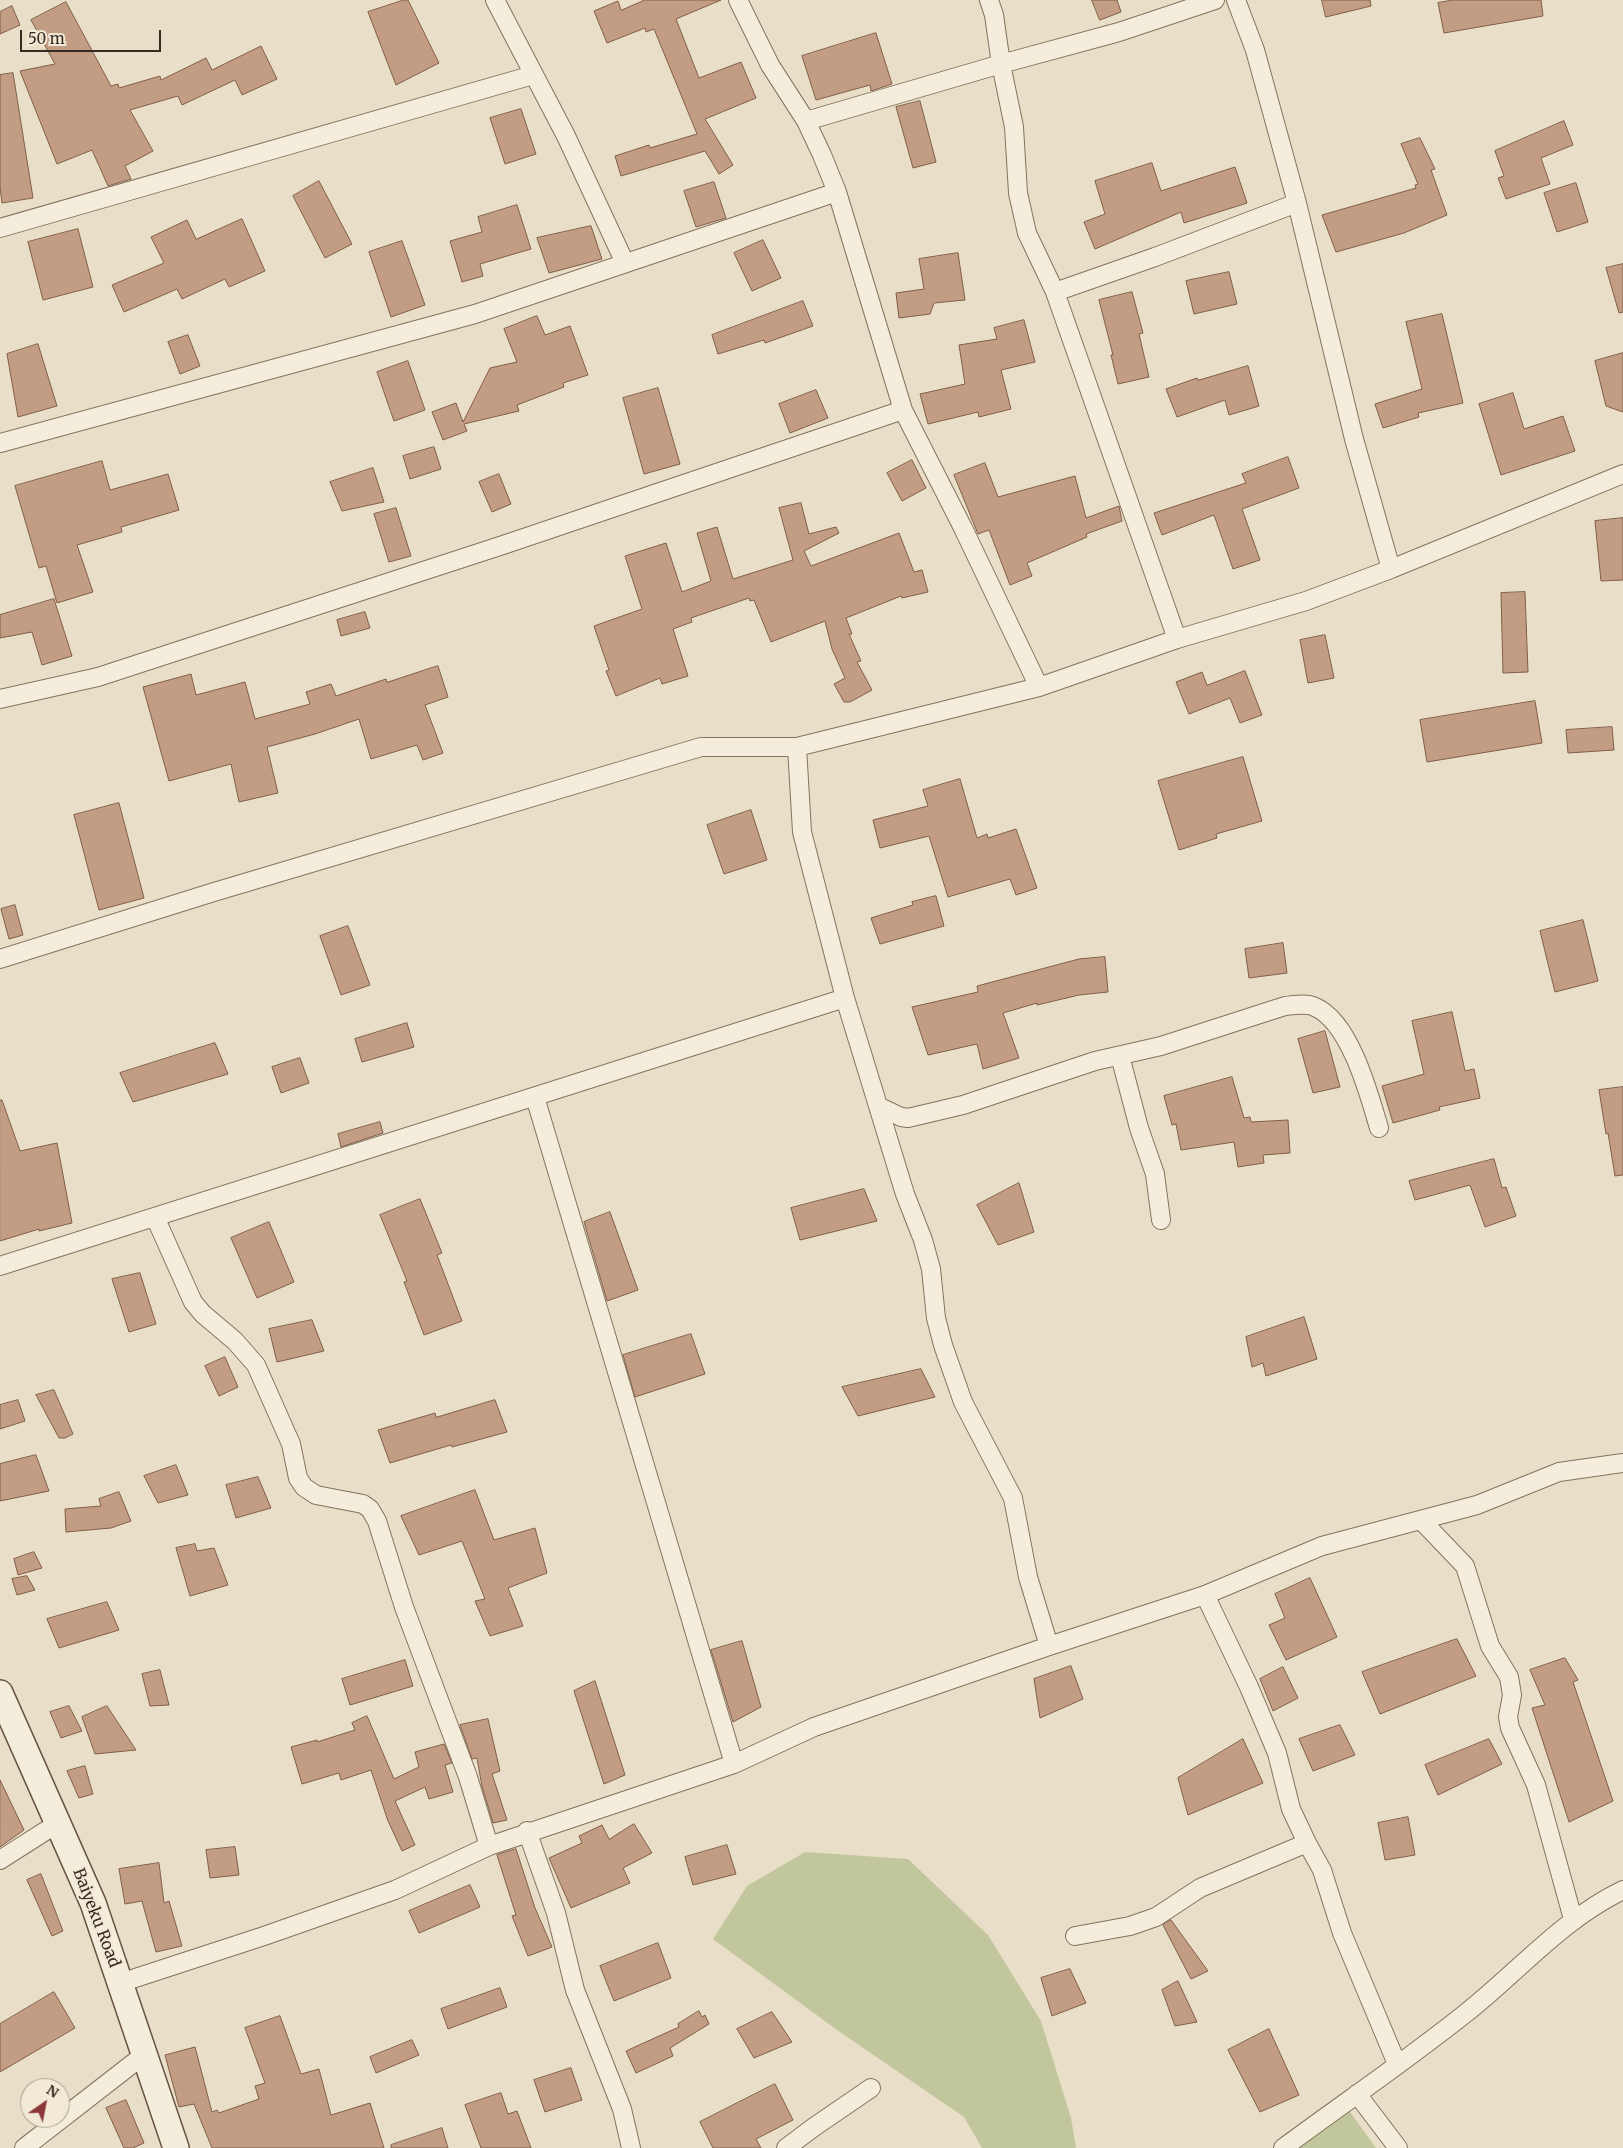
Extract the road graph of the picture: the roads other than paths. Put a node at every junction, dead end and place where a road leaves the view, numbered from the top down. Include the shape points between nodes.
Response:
1 (495, 0) edge
2 (738, 0) edge
3 (990, 0) edge
4 (1215, 0) edge
5 (1236, 0) edge
6 (1001, 64) junction
7 (533, 75) junction
8 (806, 121) junction
9 (837, 192) junction
10 (1297, 203) junction
11 (0, 228) edge
12 (625, 263) junction
13 (1055, 292) junction
14 (903, 410) junction
15 (0, 443) edge
16 (1623, 474) edge
17 (1391, 569) junction
18 (1177, 639) junction
19 (1039, 686) junction
20 (0, 699) edge
21 (797, 747) junction
22 (0, 959) edge
23 (845, 998) junction
24 (1120, 1056) junction
25 (535, 1097) junction
26 (878, 1106) junction
27 (1378, 1128) dead end
28 (155, 1217) junction
29 (1161, 1220) dead end
30 (0, 1266) edge
31 (1623, 1463) edge
32 (1422, 1521) junction
33 (1205, 1595) junction
34 (1049, 1646) junction
35 (0, 1693) edge
36 (734, 1764) junction
37 (58, 1823) junction
38 (527, 1831) junction
39 (1307, 1843) junction
40 (489, 1846) junction
41 (0, 1860) edge
42 (1623, 1890) edge
43 (1574, 1919) junction
44 (1075, 1936) dead end
45 (120, 1983) junction
46 (145, 2054) junction
47 (1397, 2064) junction
48 (871, 2088) dead end
49 (1357, 2094) junction
50 (24, 2148) edge
51 (176, 2148) edge
52 (631, 2148) edge
53 (786, 2148) edge
54 (1283, 2148) edge
55 (1398, 2148) edge

1 - 7 street
2 - 8 street via 770,65
3 - 6 street
4 - 6 street via 1119,32
5 - 10 street via 1255,50
6 - 8 street
6 - 13 street via 1014,127 1018,193 1027,233
7 - 11 street
7 - 12 street via 566,136
8 - 9 street
9 - 12 street
9 - 14 street
10 - 13 street
10 - 17 street via 1354,439
12 - 15 street via 475,314
13 - 18 street
14 - 19 street
14 - 20 street via 98,677
16 - 17 street
17 - 18 street via 1306,601
18 - 19 street
19 - 21 street
21 - 22 street via 701,747
21 - 23 street via 802,832
23 - 25 street
23 - 26 street
24 - 26 street via 908,1118
24 - 27 street via 1284,1006 1313,1006 1335,1021 1345,1038 1365,1082
24 - 29 street via 1155,1174
25 - 28 street
25 - 36 street
26 - 34 street via 931,1269 936,1318 943,1345 963,1402 1013,1498 1028,1577
28 - 30 street
28 - 40 street via 193,1302 235,1341 256,1366 291,1444 298,1478 304,1487 316,1495 363,1504 377,1521 404,1607 468,1777
31 - 32 street via 1559,1472 1477,1505
32 - 33 street via 1322,1546
32 - 43 street via 1465,1566 1490,1646 1509,1677 1512,1695 1508,1717 1510,1728 1536,1786
33 - 34 street
33 - 39 street via 1277,1753 1291,1809
34 - 36 street via 814,1727
35 - 37 main road, Baiyeku Road
36 - 38 street
37 - 41 street
37 - 45 main road, Baiyeku Road via 93,1903
38 - 40 street
38 - 52 street via 556,1912 575,1990 622,2109
39 - 44 street via 1200,1888 1156,1917 1130,1926
39 - 47 street via 1322,1870 1342,1933
40 - 45 street via 395,1890
42 - 43 street
43 - 47 street via 1467,2012
45 - 46 main road, Baiyeku Road
46 - 50 street
46 - 51 main road, Baiyeku Road
47 - 49 street
48 - 53 street
49 - 54 street
49 - 55 street

